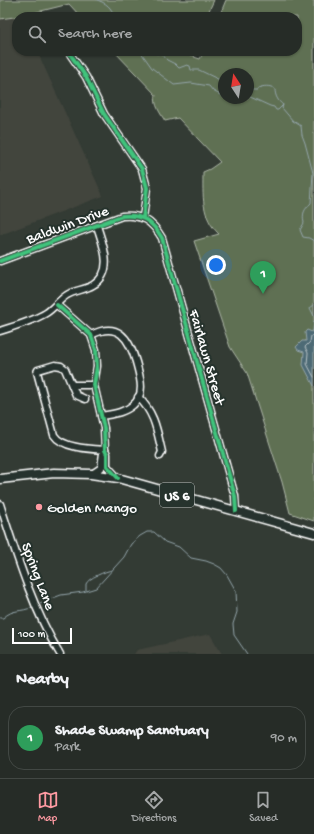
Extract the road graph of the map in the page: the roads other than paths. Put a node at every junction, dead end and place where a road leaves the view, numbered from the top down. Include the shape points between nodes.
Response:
1 (71, 56) edge
2 (143, 218) junction
3 (97, 226) junction
4 (0, 260) edge
5 (57, 305) junction
6 (0, 331) edge
7 (91, 335) junction
8 (94, 385) junction
9 (72, 386) junction
10 (138, 397) junction
11 (85, 399) dead end
12 (101, 416) junction
13 (105, 450) junction
14 (160, 456) dead end
15 (91, 474) junction
16 (118, 478) junction
17 (0, 479) edge
18 (0, 504) edge
19 (236, 511) junction
20 (314, 533) edge
21 (60, 654) edge

1 - 2 street via 86,77 104,114 142,169 146,188
2 - 3 street, Baldwin Drive via 133,215 122,216
2 - 19 street, Fairlawn Street via 155,227 162,238 235,496
3 - 4 street, Baldwin Drive
3 - 5 street via 106,258 102,276 93,285 66,296
5 - 6 street via 44,314
5 - 7 street
7 - 8 street via 96,350 97,366
7 - 10 street via 108,330 127,339 141,378
8 - 9 street
8 - 12 street
9 - 11 street via 76,395
9 - 13 street via 65,369 60,366 55,365 37,372 54,435 59,441 69,445
10 - 12 street via 126,410
10 - 14 street via 153,417 162,452
12 - 13 street
13 - 15 street via 101,468
13 - 16 street via 107,466
15 - 16 highway, US 6
15 - 17 highway, US 6 via 54,473
16 - 19 highway, US 6
18 - 21 street, Spring Lane via 35,602 50,638
19 - 20 highway, US 6

